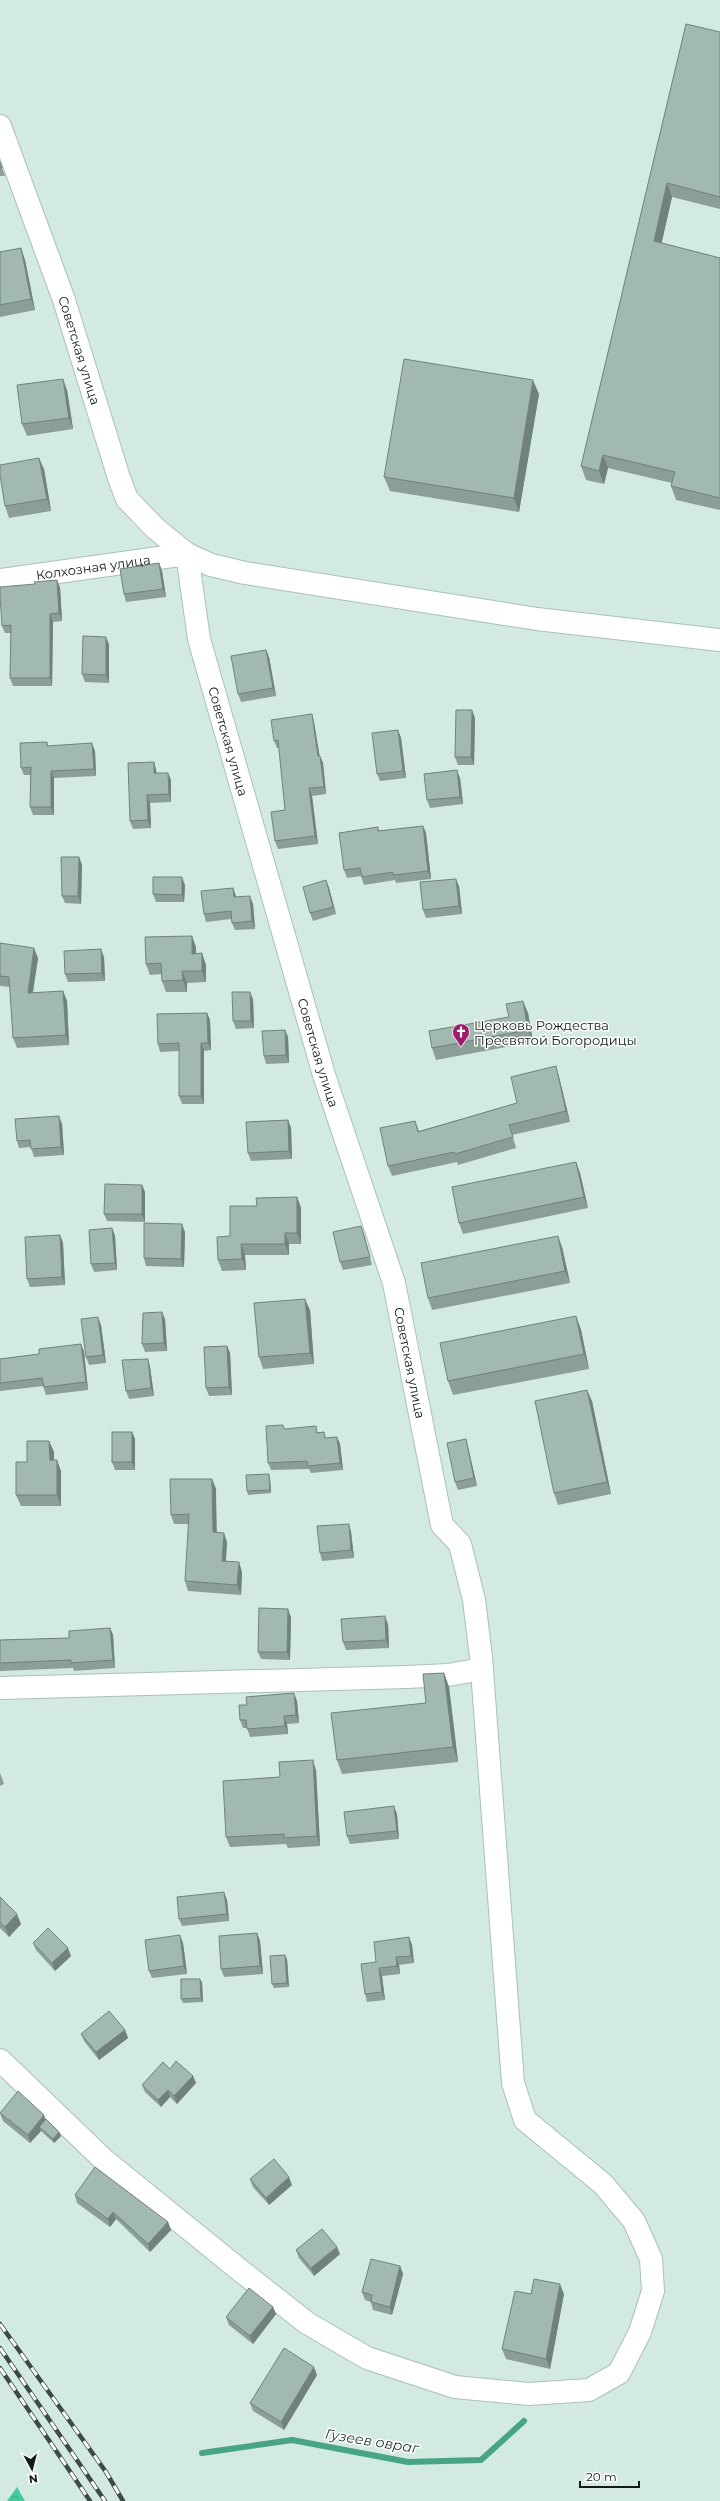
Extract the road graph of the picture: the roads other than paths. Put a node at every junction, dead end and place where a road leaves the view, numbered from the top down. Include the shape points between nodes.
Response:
1 (0, 126) edge
2 (187, 554) junction
3 (0, 580) edge
4 (720, 640) edge
5 (482, 1669) junction
6 (0, 1688) edge
7 (0, 2060) edge

1 - 2 street, Советская улица via 64,300 127,499 156,529
2 - 3 street, Колхозная улица
2 - 4 street, Советская улица via 225,569 537,619
2 - 5 street, Советская улица via 203,654 324,1075 394,1283 442,1525 460,1544 474,1600
5 - 6 street via 448,1675 407,1677
5 - 7 street via 513,2083 525,2120 604,2184 634,2221 651,2259 653,2291 640,2332 618,2373 589,2390 529,2394 456,2387 367,2358 307,2323 103,2159

